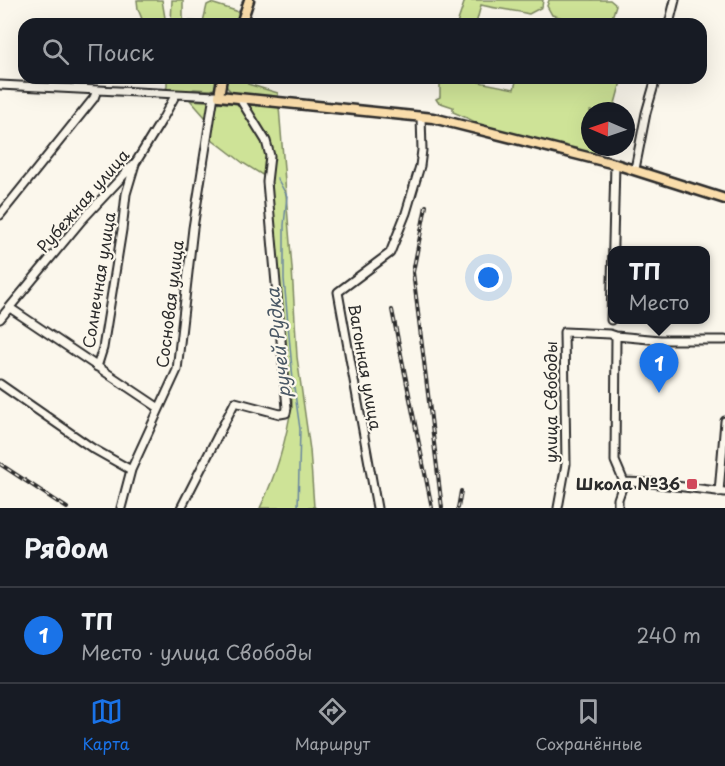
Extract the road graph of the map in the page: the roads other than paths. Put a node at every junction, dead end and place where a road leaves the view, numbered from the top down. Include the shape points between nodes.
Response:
1 (249, 0) edge
2 (675, 0) edge
3 (243, 18) edge
4 (670, 18) edge
5 (220, 84) edge
6 (654, 84) edge
7 (0, 85) edge
8 (97, 90) junction
9 (176, 94) junction
10 (216, 96) junction
11 (240, 99) junction
12 (421, 117) junction
13 (136, 162) junction
14 (615, 164) junction
15 (635, 169) junction
16 (725, 199) edge
17 (0, 215) edge
18 (612, 246) edge
19 (10, 308) junction
20 (0, 319) edge
21 (616, 336) junction
22 (725, 340) edge
23 (97, 367) junction
24 (0, 384) edge
25 (159, 408) junction
26 (725, 421) edge
27 (131, 470) junction
28 (624, 482) junction
29 (722, 492) edge
30 (121, 508) edge
31 (181, 508) edge
32 (377, 508) edge
33 (558, 508) edge
34 (618, 508) edge

1 - 3 main road
2 - 4 street
5 - 10 main road
6 - 15 street
7 - 8 street
8 - 9 street
8 - 17 street
9 - 10 street
9 - 13 street, Рубежная улица
10 - 11 main road
10 - 25 street, Сосновая улица via 193,228 177,370
11 - 12 main road
11 - 31 street via 266,141 270,156 267,182 287,408 286,413 280,414 235,402
12 - 14 main road
12 - 32 street, Вагонная улица via 420,166 390,253 338,292
13 - 19 street, Рубежная улица via 81,220
13 - 23 street, Солнечная улица via 126,194
14 - 15 main road
14 - 18 street
15 - 16 main road
19 - 20 street, Рубежная улица
19 - 23 street
21 - 22 street
21 - 28 street via 615,461
21 - 33 street, улица Свободы via 564,332 567,464
23 - 25 street
24 - 27 street via 92,448
25 - 27 street, Сосновая улица
26 - 29 street
27 - 30 street, Сосновая улица
28 - 29 street
28 - 34 street

